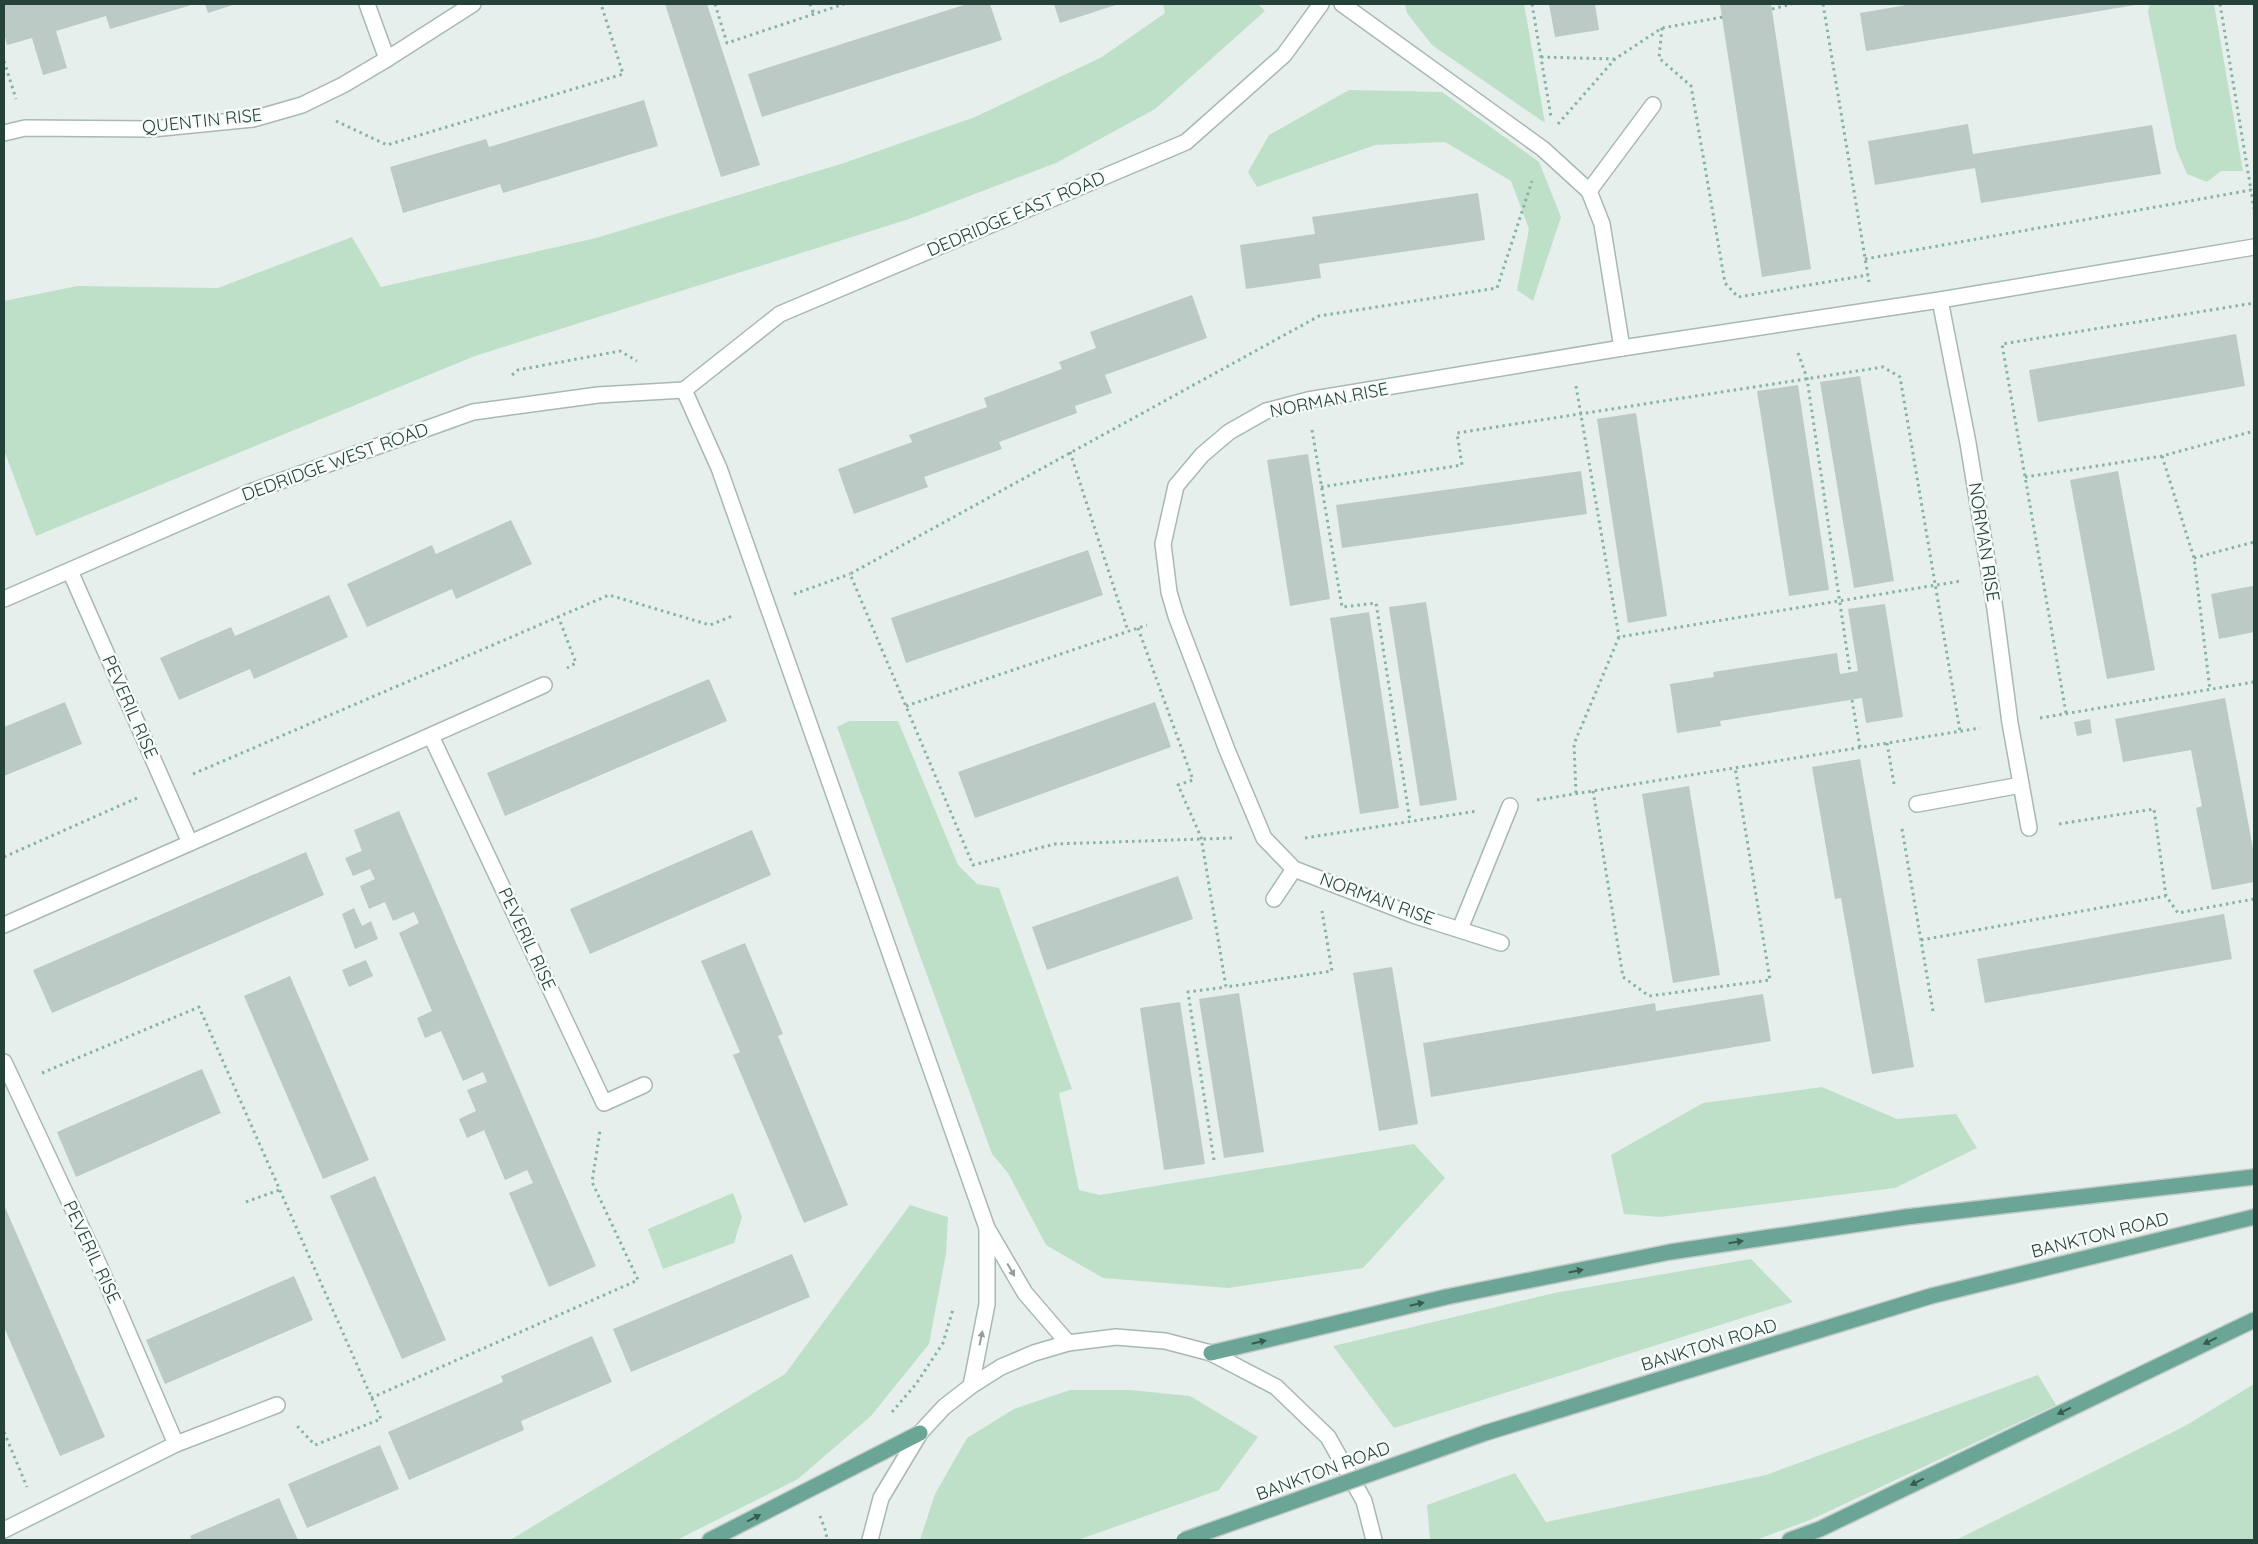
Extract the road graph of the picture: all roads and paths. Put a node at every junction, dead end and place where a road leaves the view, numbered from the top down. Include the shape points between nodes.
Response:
1 (367, 4) edge
2 (473, 4) edge
3 (601, 4) edge
4 (715, 4) edge
5 (810, 4) edge
6 (844, 4) edge
7 (1321, 4) edge
8 (1342, 4) edge
9 (1532, 4) edge
10 (1792, 4) edge
11 (1823, 4) edge
12 (2220, 4) edge
13 (1772, 9) dead end
14 (814, 15) junction
15 (1723, 17) dead end
16 (1662, 28) junction
17 (1541, 57) junction
18 (388, 59) junction
19 (1615, 59) junction
20 (4, 61) edge
21 (302, 105) junction
22 (1653, 105) dead end
23 (25, 128) junction
24 (1553, 130) junction
25 (4, 133) edge
26 (1543, 148) junction
27 (2251, 190) junction
28 (1590, 191) junction
29 (2254, 209) edge
30 (2254, 247) edge
31 (1865, 259) junction
32 (1868, 275) junction
33 (1940, 300) junction
34 (2254, 303) edge
35 (1874, 310) junction
36 (1788, 323) junction
37 (1622, 348) junction
38 (1571, 358) junction
39 (1807, 378) junction
40 (684, 390) junction
41 (1308, 400) junction
42 (1580, 412) junction
43 (2254, 431) edge
44 (1070, 452) dead end
45 (2162, 456) junction
46 (2026, 478) junction
47 (1321, 487) junction
48 (2254, 542) edge
49 (2194, 558) junction
50 (70, 571) junction
51 (850, 574) dead end
52 (1990, 576) junction
53 (1935, 586) junction
54 (790, 595) dead end
55 (4, 599) edge
56 (1839, 601) junction
57 (558, 616) junction
58 (732, 616) dead end
59 (1176, 616) junction
60 (1138, 628) junction
61 (1128, 631) junction
62 (1619, 637) junction
63 (1850, 672) dead end
64 (2254, 682) edge
65 (544, 685) joint
66 (2210, 690) junction
67 (1852, 700) dead end
68 (906, 706) dead end
69 (2066, 713) junction
70 (2010, 723) junction
71 (1960, 731) junction
72 (431, 736) junction
73 (1888, 742) junction
74 (1860, 748) junction
75 (1735, 767) junction
76 (2021, 785) junction
77 (165, 786) junction
78 (1895, 788) dead end
79 (1593, 791) junction
80 (1576, 793) junction
81 (1917, 804) dead end
82 (1510, 806) junction
83 (1410, 821) junction
84 (1901, 826) dead end
85 (2029, 828) joint
86 (190, 843) junction
87 (1269, 844) junction
88 (4, 857) edge
89 (1294, 869) junction
90 (1317, 877) junction
91 (2166, 896) junction
92 (1274, 899) dead end
93 (2254, 899) edge
94 (4, 925) edge
95 (1460, 929) junction
96 (1921, 940) junction
97 (1501, 943) dead end
98 (1226, 987) junction
99 (1933, 1011) dead end
100 (4, 1062) edge
101 (14, 1085) junction
102 (644, 1086) dead end
103 (604, 1103) junction
104 (1214, 1160) dead end
105 (2254, 1177) edge
106 (280, 1190) junction
107 (246, 1202) dead end
108 (2254, 1217) edge
109 (987, 1228) junction
110 (954, 1306) dead end
111 (2254, 1320) edge
112 (1068, 1343) junction
113 (1211, 1353) junction
114 (971, 1386) junction
115 (371, 1398) junction
116 (277, 1404) joint
117 (886, 1419) dead end
118 (4, 1432) edge
119 (920, 1433) junction
120 (176, 1444) junction
121 (810, 1489) junction
122 (38, 1513) junction
123 (4, 1530) edge
124 (710, 1540) edge
125 (827, 1540) edge
126 (870, 1540) edge
127 (1184, 1540) edge
128 (1374, 1540) edge
129 (1790, 1540) edge

1 - 18 street
2 - 18 street, QUENTIN RISE
3 - 21 path via 623,74 387,145
4 - 14 path via 727,43
5 - 14 path
6 - 14 path
7 - 40 street, DEDRIDGE EAST ROAD via 1284,55 1186,142 780,314
8 - 26 street
9 - 17 path
10 - 13 path
11 - 31 path
12 - 27 path
15 - 16 path
16 - 19 path
16 - 32 path via 1659,58 1691,86 1725,282 1738,296
17 - 19 path
17 - 24 path
18 - 21 street, QUENTIN RISE
19 - 24 path
20 - 23 path
21 - 23 street, QUENTIN RISE via 254,119 152,129
22 - 28 street
23 - 25 street, QUENTIN RISE
24 - 26 path
26 - 28 street
27 - 29 path
27 - 31 path
28 - 37 street via 1602,224
30 - 33 street, NORMAN RISE
31 - 32 path
32 - 35 path
33 - 35 street, NORMAN RISE
33 - 52 street, NORMAN RISE
34 - 46 path via 2002,344
35 - 36 street, NORMAN RISE
36 - 37 street, NORMAN RISE
36 - 39 path
37 - 38 street, NORMAN RISE
38 - 41 street, NORMAN RISE
38 - 42 path
39 - 42 path
39 - 53 path via 1883,367 1900,377
39 - 56 path
40 - 50 street, DEDRIDGE WEST ROAD via 598,395 473,412 250,492
40 - 109 street via 719,468
41 - 47 path
41 - 59 street, NORMAN RISE via 1266,411 1229,432 1202,455 1176,486 1162,544
42 - 47 path via 1457,433 1462,465
42 - 62 path
43 - 45 path
44 - 61 path
45 - 46 path
45 - 49 path
46 - 69 path
47 - 83 path via 1342,607 1376,603
48 - 49 path
49 - 66 path
50 - 55 street, DEDRIDGE WEST ROAD
50 - 77 street, PEVERIL RISE
51 - 54 path
52 - 53 path
52 - 70 street, NORMAN RISE
53 - 56 path
53 - 71 path
56 - 62 path
56 - 63 path
57 - 58 path via 610,595 710,625
57 - 65 path via 576,663
57 - 77 path
59 - 60 path
59 - 87 street, NORMAN RISE via 1247,801
60 - 61 path
60 - 98 path via 1193,780 1178,785 1201,837
61 - 68 path
62 - 80 path via 1574,744
64 - 66 path
65 - 72 street
66 - 69 path
67 - 74 path
69 - 70 path
70 - 71 path
70 - 76 street, NORMAN RISE
71 - 73 path
72 - 86 street
72 - 103 street, PEVERIL RISE
73 - 74 path
73 - 78 path
74 - 75 path
75 - 79 path
75 - 79 path via 1770,980 1649,996 1623,978
76 - 81 street
76 - 85 street, NORMAN RISE
77 - 86 street, PEVERIL RISE
77 - 88 path
79 - 80 path
80 - 82 path
82 - 83 path
82 - 95 street
83 - 87 path
84 - 96 path
85 - 91 path via 2154,809
86 - 94 street
87 - 89 street, NORMAN RISE
89 - 90 street, NORMAN RISE
89 - 92 street
90 - 95 street, NORMAN RISE via 1416,916
90 - 98 path via 1332,971
91 - 93 path via 2178,913
91 - 96 path
95 - 97 street, NORMAN RISE
96 - 99 path
98 - 104 path via 1188,992
100 - 101 street, PEVERIL RISE
101 - 106 path via 199,1007
101 - 120 street, PEVERIL RISE via 98,1265
102 - 103 street
103 - 115 path via 592,1182 638,1280
113 -> 105 main road via 1446,1297 1670,1252 1906,1217
106 - 107 path
106 - 115 path
108 - 127 main road, BANKTON ROAD, bridge via 1931,1296 1485,1433
109 -> 112 street via 1024,1293
114 -> 109 street via 988,1304
110 - 117 path via 943,1343 916,1384
111 -> 129 main road via 1820,1529
112 - 113 street via 1116,1337 1145,1339
112 - 114 street via 1001,1367
113 - 128 street via 1276,1387 1328,1438 1364,1501
114 - 119 street via 944,1407
115 - 116 path via 381,1419 315,1445
116 - 120 street
118 - 122 path
119 - 121 main road
119 - 126 street via 881,1498
120 - 122 street
124 -> 121 main road
121 - 125 path
122 - 123 street

